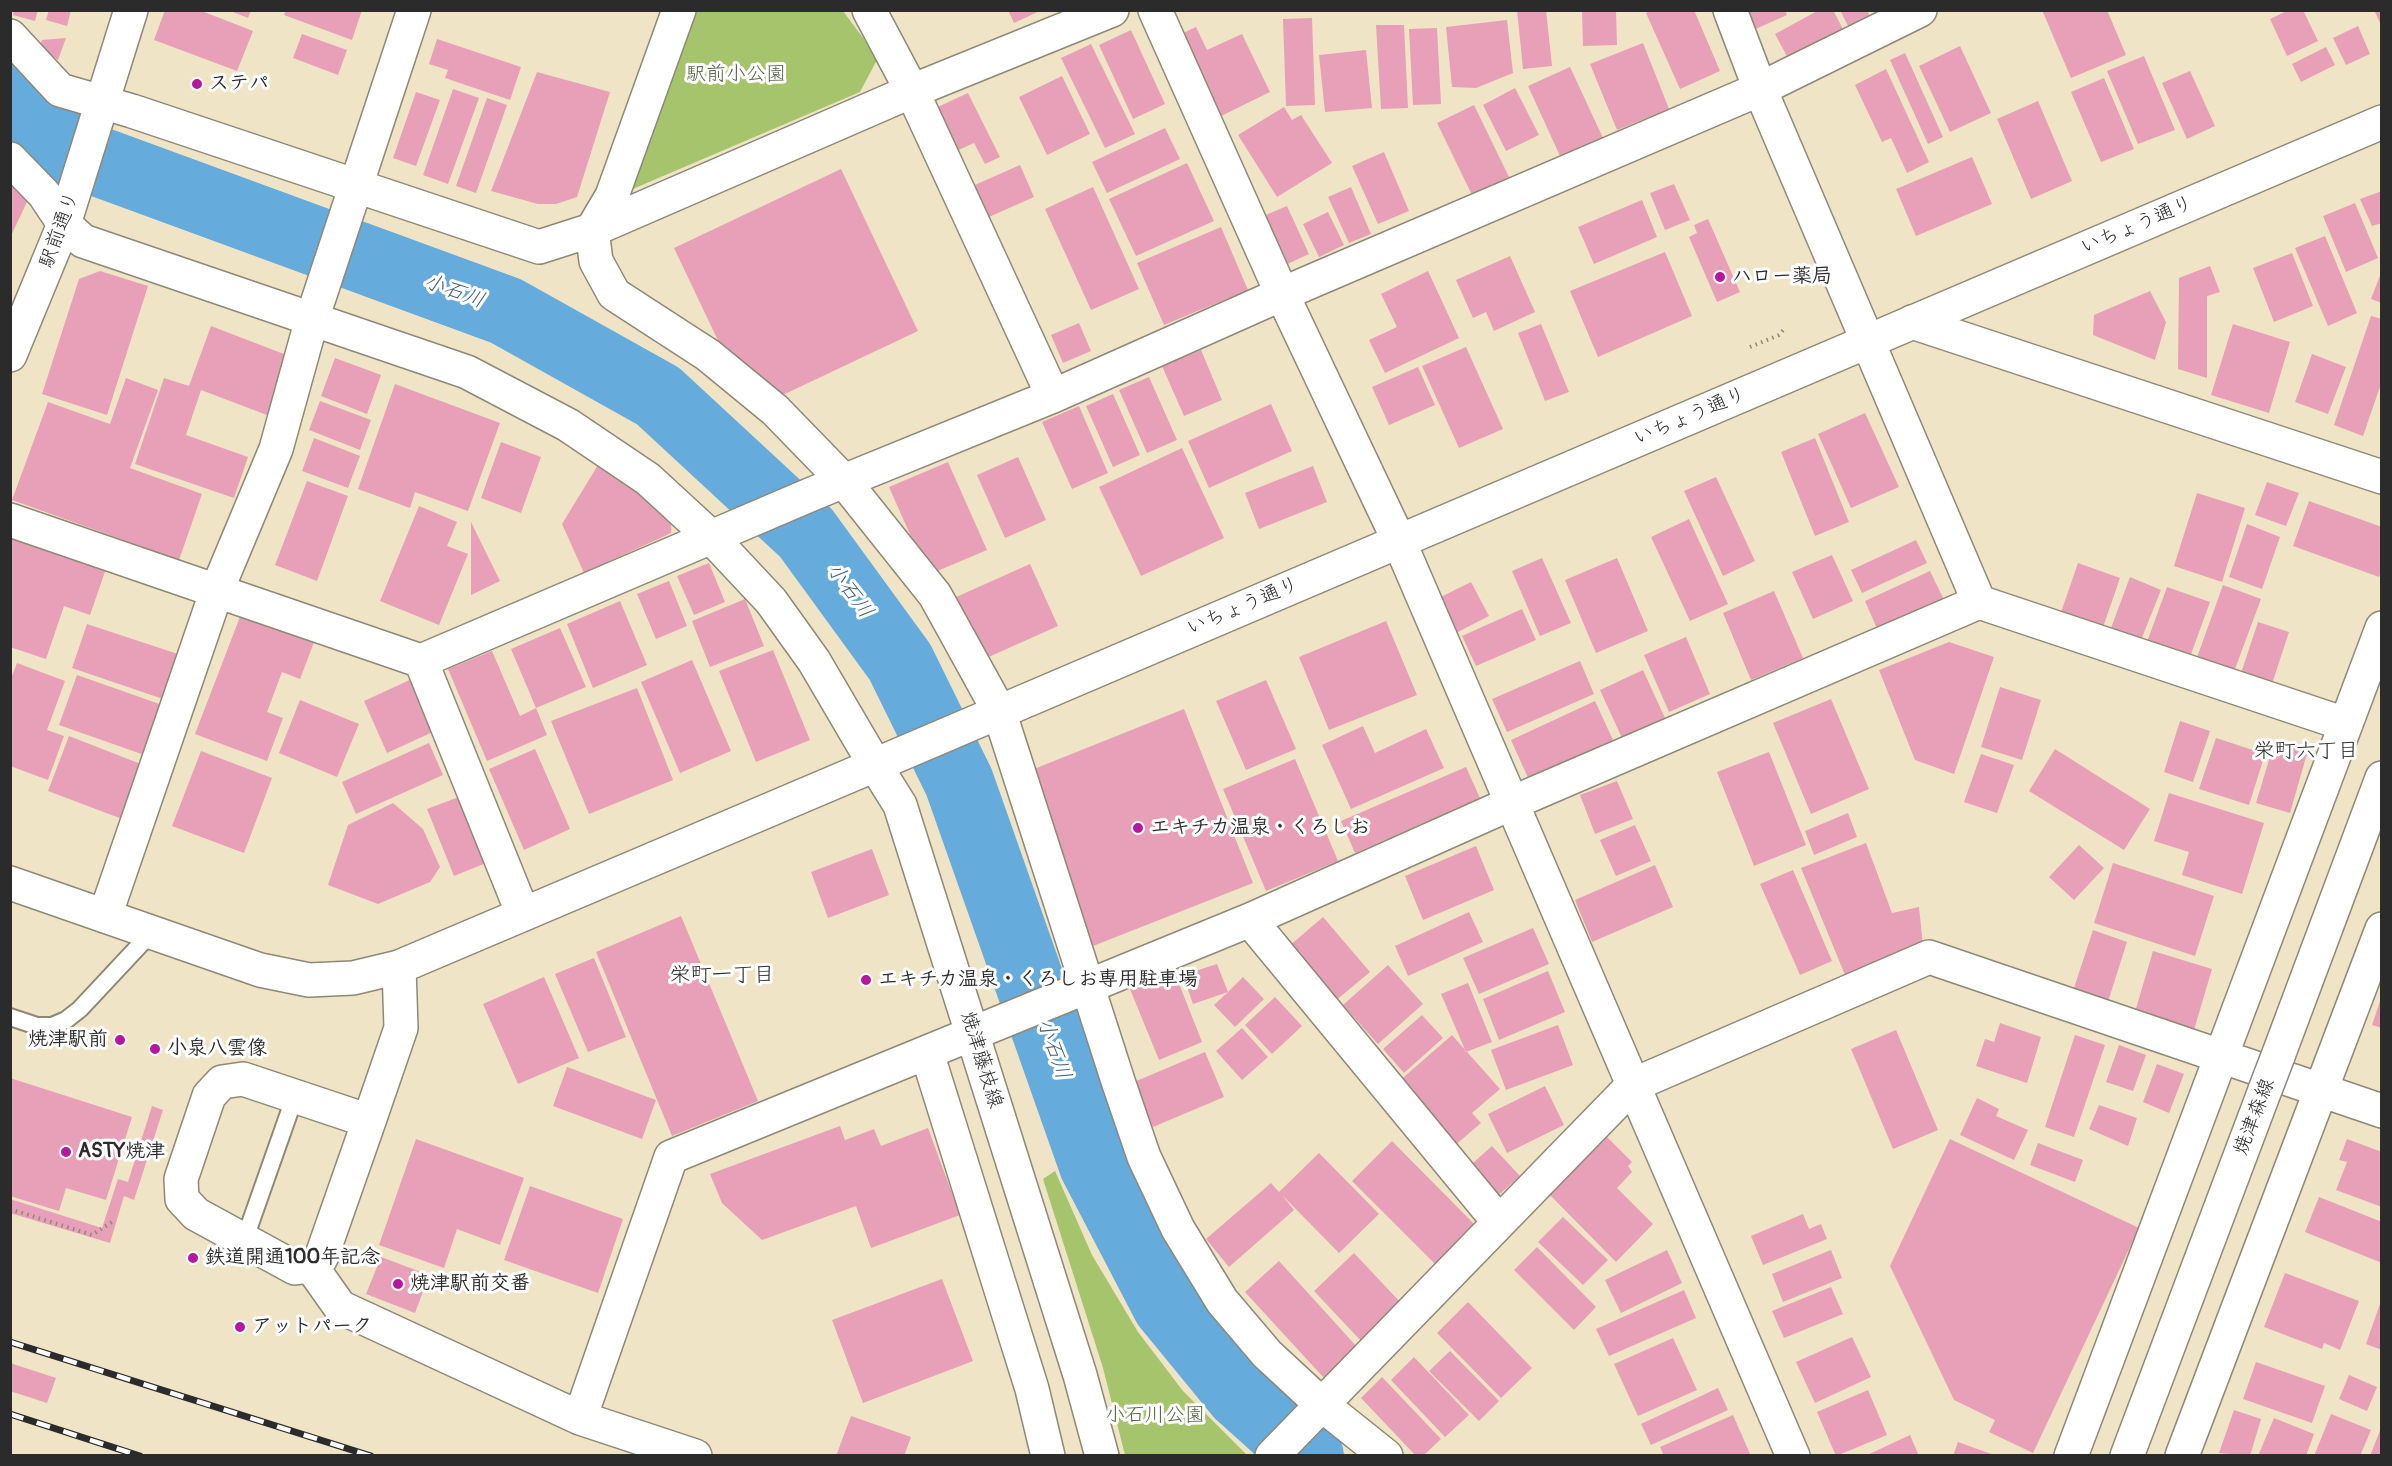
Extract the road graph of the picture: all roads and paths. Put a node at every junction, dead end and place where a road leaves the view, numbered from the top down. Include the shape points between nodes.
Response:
1 (131, 10) edge
2 (414, 10) edge
3 (679, 10) edge
4 (869, 10) edge
5 (1112, 10) edge
6 (1155, 10) edge
7 (1730, 10) edge
8 (1920, 10) edge
9 (10, 36) edge
10 (1760, 89) junction
11 (912, 91) junction
12 (100, 113) junction
13 (2382, 122) edge
14 (10, 159) edge
15 (350, 200) junction
16 (68, 211) junction
17 (592, 230) junction
18 (1282, 294) junction
19 (312, 319) junction
20 (1912, 322) junction
21 (1784, 329) dead end
22 (1867, 341) junction
23 (1750, 347) dead end
24 (10, 355) edge
25 (1053, 396) junction
26 (2382, 477) edge
27 (844, 481) junction
28 (10, 520) edge
29 (711, 537) junction
30 (1399, 541) junction
31 (217, 590) junction
32 (1979, 602) junction
33 (2382, 628) edge
34 (421, 661) junction
35 (999, 711) junction
36 (2345, 724) junction
37 (875, 765) junction
38 (2382, 778) edge
39 (1512, 803) junction
40 (10, 883) edge
41 (523, 914) junction
42 (105, 916) junction
43 (1250, 920) junction
44 (2382, 929) edge
45 (152, 932) junction
46 (399, 967) junction
47 (1085, 988) junction
48 (10, 1017) edge
49 (983, 1030) junction
50 (927, 1053) junction
51 (2220, 1056) junction
52 (1633, 1085) junction
53 (2322, 1090) junction
54 (296, 1096) junction
55 (2382, 1111) edge
56 (369, 1121) junction
57 (10, 1209) edge
58 (115, 1220) dead end
59 (1499, 1222) junction
60 (244, 1241) junction
61 (311, 1266) junction
62 (1316, 1410) junction
63 (580, 1418) junction
64 (2075, 1454) edge
65 (695, 1455) edge
66 (1048, 1455) edge
67 (1102, 1455) edge
68 (1272, 1455) edge
69 (1386, 1455) edge
70 (1793, 1455) edge
71 (2127, 1455) edge
72 (2182, 1455) edge

1 - 12 street, 駅前通り
2 - 15 street
3 - 17 street via 612,196
4 - 11 street
5 - 11 street
6 - 18 street
7 - 10 street
8 - 10 street
9 - 12 street via 60,90
10 - 18 street
10 - 22 street
11 - 17 street
11 - 25 street
12 - 15 street
12 - 16 street, 駅前通り
13 - 20 street, いちょう通り
14 - 16 street, 焼津藤枝線
15 - 17 street via 538,247
15 - 19 street
16 - 19 street, 焼津藤枝線 via 83,242
16 - 24 street, 駅前通り
17 - 27 street via 596,261 614,294 708,356 758,396
18 - 25 street
18 - 30 street
19 - 29 street, 焼津藤枝線 via 466,372 568,425 648,479
19 - 31 street via 276,449
20 - 22 street, いちょう通り
20 - 26 street
21 - 23 path
22 - 30 street, いちょう通り
22 - 32 street
25 - 27 street
27 - 29 street
27 - 35 street via 935,595
28 - 31 street
29 - 34 street
29 - 37 street, 焼津藤枝線 via 777,610 814,662
30 - 35 street, いちょう通り
30 - 39 street
31 - 34 street
31 - 42 street
32 - 36 street
32 - 39 street
33 - 36 street
34 - 41 street
35 - 37 street
35 - 47 street
36 - 51 street
37 - 41 street
37 - 49 street, 焼津藤枝線 via 900,805
38 - 71 street, 焼津森線, bridge
39 - 43 street
39 - 52 street
40 - 42 street
41 - 46 street
42 - 45 street
43 - 47 street
43 - 59 street
44 - 53 street
45 - 46 street via 260,969 309,980 353,978
45 - 48 lane via 66,1020 52,1026 37,1026
46 - 56 street via 401,1028
47 - 49 street
47 - 62 street via 1144,1157 1178,1229 1222,1301
49 - 50 street
49 - 67 street, 焼津藤枝線
50 - 63 street via 671,1157
50 - 66 street via 1032,1389
51 - 52 street via 1929,957
51 - 53 street
51 - 64 street
52 - 59 street
52 - 70 street
53 - 55 street
53 - 72 street
54 - 56 street
54 - 60 lane
54 - 60 street via 243,1079 222,1082 209,1095 181,1179 182,1199 196,1214
56 - 61 street via 321,1258
57 - 58 path via 92,1235
59 - 62 street
60 - 61 street via 295,1268
61 - 63 street via 340,1307
62 - 68 street
62 - 69 street
63 - 65 street

